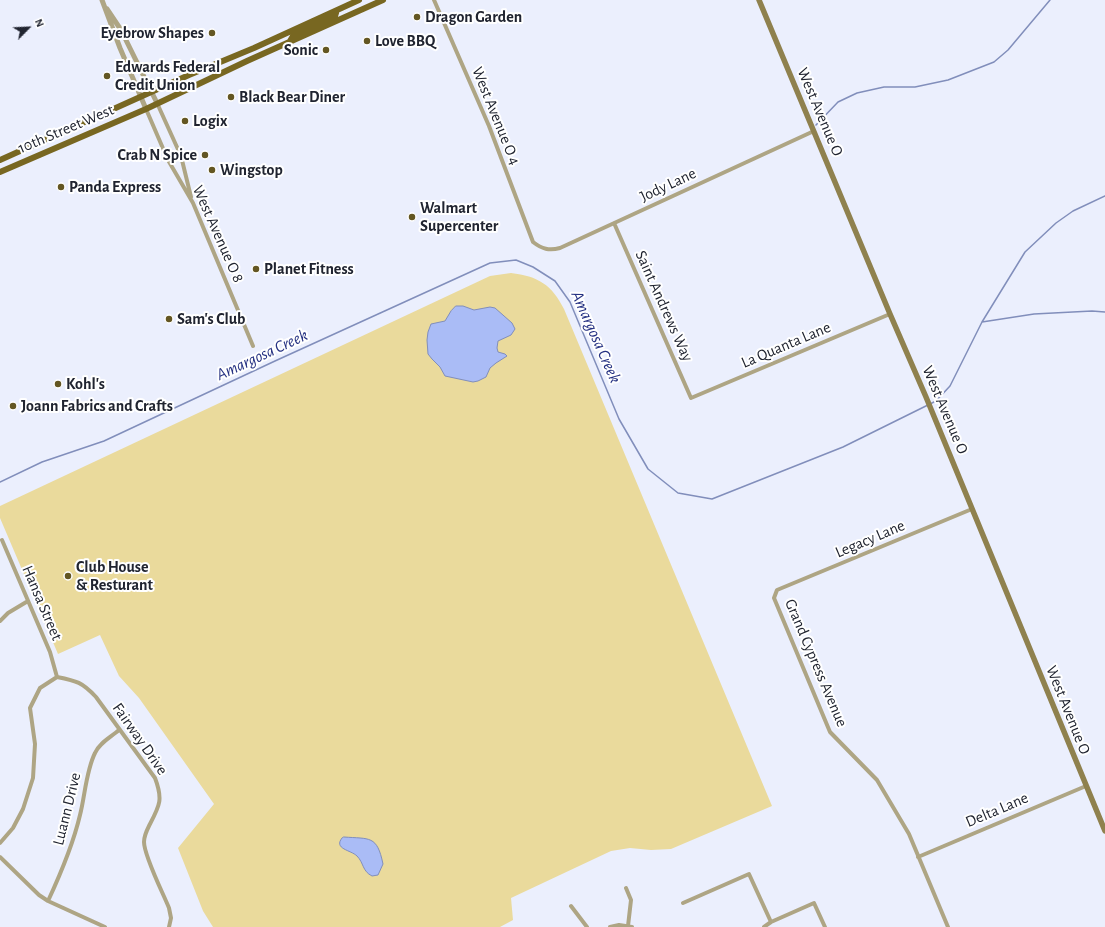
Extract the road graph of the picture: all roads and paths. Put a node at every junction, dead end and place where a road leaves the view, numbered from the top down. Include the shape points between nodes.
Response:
1 (359, 0) edge
2 (383, 0) edge
3 (434, 0) edge
4 (759, 0) edge
5 (102, 1) edge
6 (338, 10) junction
7 (290, 41) junction
8 (152, 92) junction
9 (140, 97) junction
10 (157, 103) junction
11 (146, 109) junction
12 (814, 131) junction
13 (26, 149) junction
14 (34, 158) junction
15 (0, 160) edge
16 (26, 161) junction
17 (0, 172) edge
18 (193, 203) junction
19 (614, 223) junction
20 (533, 242) joint
21 (890, 314) junction
22 (253, 346) dead end
23 (692, 398) joint
24 (972, 510) junction
25 (2, 540) dead end
26 (777, 590) joint
27 (28, 601) junction
28 (0, 621) edge
29 (57, 677) junction
30 (119, 730) junction
31 (1086, 786) junction
32 (1105, 831) edge
33 (0, 843) edge
34 (0, 857) edge
35 (918, 857) junction
36 (626, 888) dead end
37 (48, 901) junction
38 (683, 904) dead end
39 (571, 906) dead end
40 (771, 922) junction
41 (630, 926) edge
42 (105, 927) edge
43 (169, 927) edge
44 (587, 927) edge
45 (610, 927) edge
46 (764, 927) edge
47 (825, 927) edge
48 (948, 927) edge

1 - 6 main road, 10th Street West
2 - 7 main road, 10th Street West
3 - 20 street, West Avenue O 4 via 489,126
4 - 12 main road, West Avenue O
5 - 8 street, West Avenue O 8 via 121,30
5 - 9 street, West Avenue O 8
6 - 7 main road via 334,16 293,36
6 - 8 main road, 10th Street West
7 - 10 main road, 10th Street West
8 - 9 main road, 10th Street West
8 - 10 street, West Avenue O 8
9 - 11 street, West Avenue O 8
9 - 13 main road, 10th Street West
10 - 11 main road, 10th Street West
10 - 18 street via 180,156
11 - 14 main road, 10th Street West
11 - 18 street, West Avenue O 8 via 168,160
12 - 19 street, Jody Lane
12 - 21 main road, West Avenue O
13 - 14 main road
13 - 15 main road, 10th Street West
13 - 16 main road
14 - 16 main road, 10th Street West
16 - 17 main road, 10th Street West
18 - 22 street, West Avenue O 8
19 - 20 street, Jody Lane via 552,250 544,249
19 - 23 street, Saint Andrews Way
21 - 23 street, La Quanta Lane
21 - 24 main road, West Avenue O
24 - 26 street, Legacy Lane
24 - 31 main road, West Avenue O
25 - 27 street, Hansa Street
26 - 35 street, Grand Cypress Avenue via 774,598 830,732 877,780 909,834
27 - 28 street
27 - 29 street, Hansa Street via 50,652
29 - 30 street, Fairway Drive via 75,680 87,686
29 - 33 street via 40,688 30,708 36,744 33,778 23,809 13,828
30 - 37 street, Luann Drive via 95,752 71,849
30 - 43 street, Fairway Drive via 155,778 159,790 161,800 145,833 144,842 146,853 169,908
31 - 32 main road, West Avenue O
31 - 35 street, Delta Lane
34 - 37 street
35 - 48 street, Grand Cypress Avenue
36 - 41 street via 630,900
37 - 42 street
38 - 40 street via 749,874
39 - 44 street
40 - 46 street
40 - 47 street via 814,903
41 - 45 street

